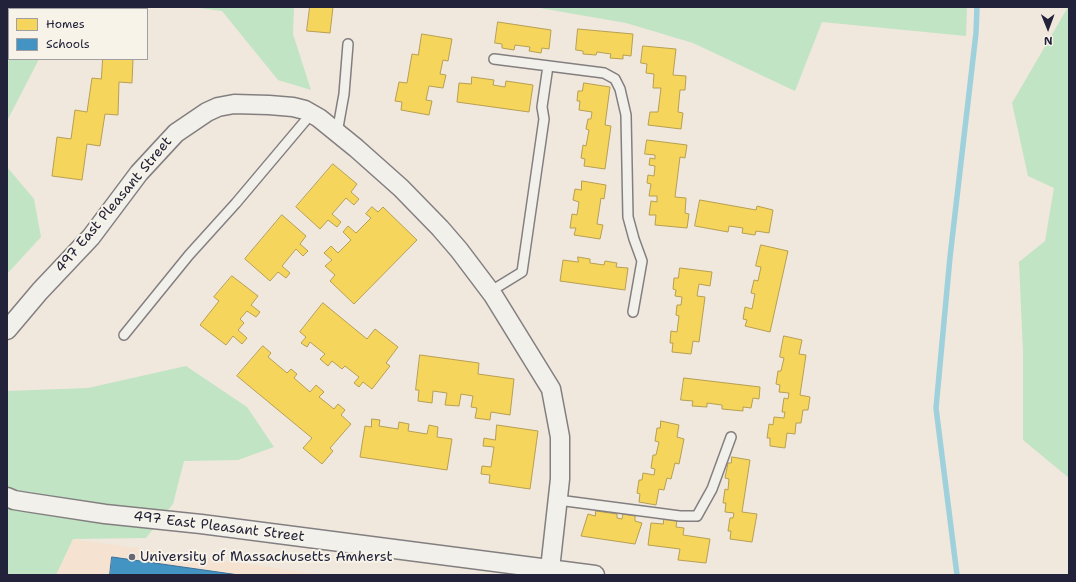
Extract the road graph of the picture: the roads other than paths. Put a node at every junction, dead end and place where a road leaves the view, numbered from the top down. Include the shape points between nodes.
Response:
1 (348, 44) dead end
2 (494, 59) dead end
3 (548, 66) junction
4 (311, 114) junction
5 (337, 133) junction
6 (491, 291) junction
7 (633, 312) dead end
8 (7, 330) edge
9 (124, 336) dead end
10 (731, 437) dead end
11 (7, 497) edge
12 (558, 500) junction
13 (550, 569) junction
14 (595, 575) edge

1 - 5 lane via 344,94
2 - 3 lane
3 - 6 lane via 542,107 544,119 522,272
3 - 7 lane via 604,73 615,79 620,89 626,115 628,217 642,261
4 - 5 street, 497 East Pleasant Street
4 - 8 street, 497 East Pleasant Street via 293,107 234,104 207,112 176,133 139,173 91,237
4 - 9 lane via 189,255
5 - 6 street, 497 East Pleasant Street via 401,188 459,250
6 - 12 street, 497 East Pleasant Street via 551,389 560,437
10 - 12 lane via 712,489 697,516
11 - 13 street, 497 East Pleasant Street via 105,514
12 - 13 street, 497 East Pleasant Street
13 - 14 street, 497 East Pleasant Street

